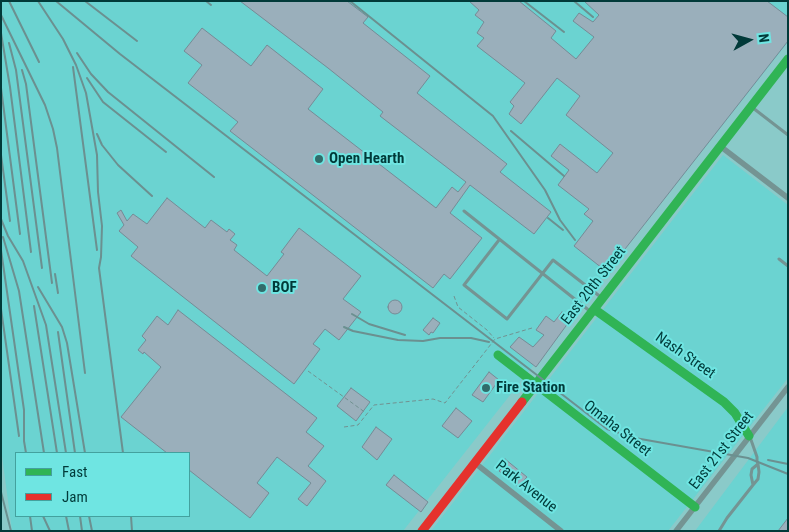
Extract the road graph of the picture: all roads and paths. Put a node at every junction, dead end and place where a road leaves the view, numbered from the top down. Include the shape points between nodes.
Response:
1 (786, 64) edge
2 (750, 107) junction
3 (788, 135) edge
4 (720, 146) junction
5 (788, 198) edge
6 (464, 211) dead end
7 (499, 240) junction
8 (779, 259) dead end
9 (788, 266) edge
10 (542, 274) junction
11 (454, 296) dead end
12 (602, 298) junction
13 (593, 311) junction
14 (532, 328) dead end
15 (495, 339) junction
16 (498, 355) dead end
17 (308, 371) dead end
18 (536, 384) junction
19 (788, 387) edge
20 (367, 414) junction
21 (344, 427) dead end
22 (749, 436) junction
23 (475, 463) junction
24 (758, 464) junction
25 (753, 485) junction
26 (695, 507) junction
27 (422, 531) edge
28 (561, 531) edge
29 (676, 531) edge
30 (719, 531) edge

1 - 2 street, East 20th Street
2 - 3 lane
2 - 4 street, East 20th Street
4 - 5 street
4 - 12 street, East 20th Street
6 - 7 lane
7 - 10 lane
7 - 10 lane via 464,285 507,319
8 - 9 lane
10 - 12 lane via 553,260
10 - 13 lane
11 - 15 path via 458,307
12 - 13 street, East 20th Street
13 - 18 street, East 20th Street
13 - 22 street, Nash Street via 724,402
14 - 15 path
15 - 20 path via 445,403 433,399 374,405
16 - 18 street, Omaha Street
17 - 20 path
18 - 23 street, East 20th Street
18 - 26 street, Omaha Street
19 - 22 street, East 21st Street
20 - 21 path via 358,425
22 - 24 lane
22 - 26 street, East 21st Street
23 - 27 street, East 20th Street
23 - 28 street, Park Avenue
24 - 25 lane via 758,479
24 - 25 lane via 752,469
25 - 30 lane
26 - 29 street, East 21st Street

